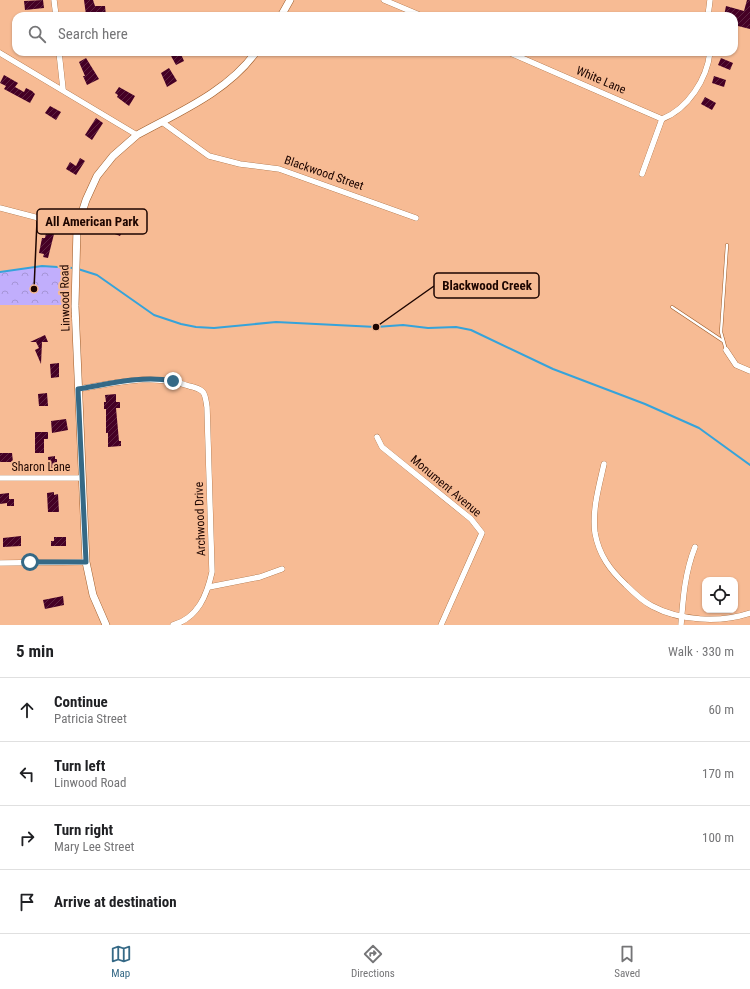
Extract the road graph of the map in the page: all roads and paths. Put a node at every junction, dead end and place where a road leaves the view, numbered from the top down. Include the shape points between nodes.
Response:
1 (54, 0) edge
2 (290, 0) edge
3 (384, 0) edge
4 (710, 0) edge
5 (56, 12) edge
6 (283, 12) edge
7 (412, 12) edge
8 (708, 12) edge
9 (0, 53) edge
10 (59, 56) edge
11 (252, 56) edge
12 (517, 56) edge
13 (709, 56) edge
14 (62, 89) junction
15 (662, 119) junction
16 (162, 122) junction
17 (137, 135) junction
18 (642, 174) dead end
19 (0, 208) edge
20 (416, 218) dead end
21 (77, 228) junction
22 (727, 245) dead end
23 (672, 307) dead end
24 (723, 341) junction
25 (726, 350) joint
26 (750, 371) edge
27 (78, 389) junction
28 (376, 437) dead end
29 (604, 464) dead end
30 (0, 478) edge
31 (82, 478) junction
32 (695, 547) dead end
33 (86, 562) junction
34 (0, 563) edge
35 (282, 569) dead end
36 (209, 587) junction
37 (750, 613) edge
38 (682, 615) junction
39 (106, 625) edge
40 (173, 625) edge
41 (442, 625) edge
42 (681, 625) edge

1 - 5 street
2 - 6 main road
3 - 7 street
4 - 8 street
9 - 14 street
10 - 14 street
11 - 16 main road, Linwood Road via 231,79 213,93
12 - 15 street, White Lane
13 - 15 street via 701,80 690,98 676,112
14 - 17 street
15 - 18 street
16 - 17 main road, Linwood Road
16 - 20 street, Blackwood Street via 208,156 240,164 279,169
17 - 21 main road, Linwood Road via 113,156 97,176
19 - 21 street
21 - 27 main road, Linwood Road via 75,289
22 - 24 lane via 721,332
23 - 24 lane
24 - 25 lane
25 - 26 street via 736,365
27 - 31 main road, Linwood Road
27 - 36 street, Archwood Drive via 137,380 164,379 193,387 205,395 213,559
28 - 41 street, Monument Avenue via 382,447 471,519 482,533
29 - 38 street via 594,524 605,562 612,573 650,605
30 - 31 street, Sharon Lane
31 - 33 main road, Linwood Road
32 - 38 street via 689,562
33 - 34 street
33 - 39 main road, Linwood Road via 93,595
35 - 36 street via 260,577
36 - 40 street, Archwood Drive via 190,617
37 - 38 street via 733,619 718,620
38 - 42 street

